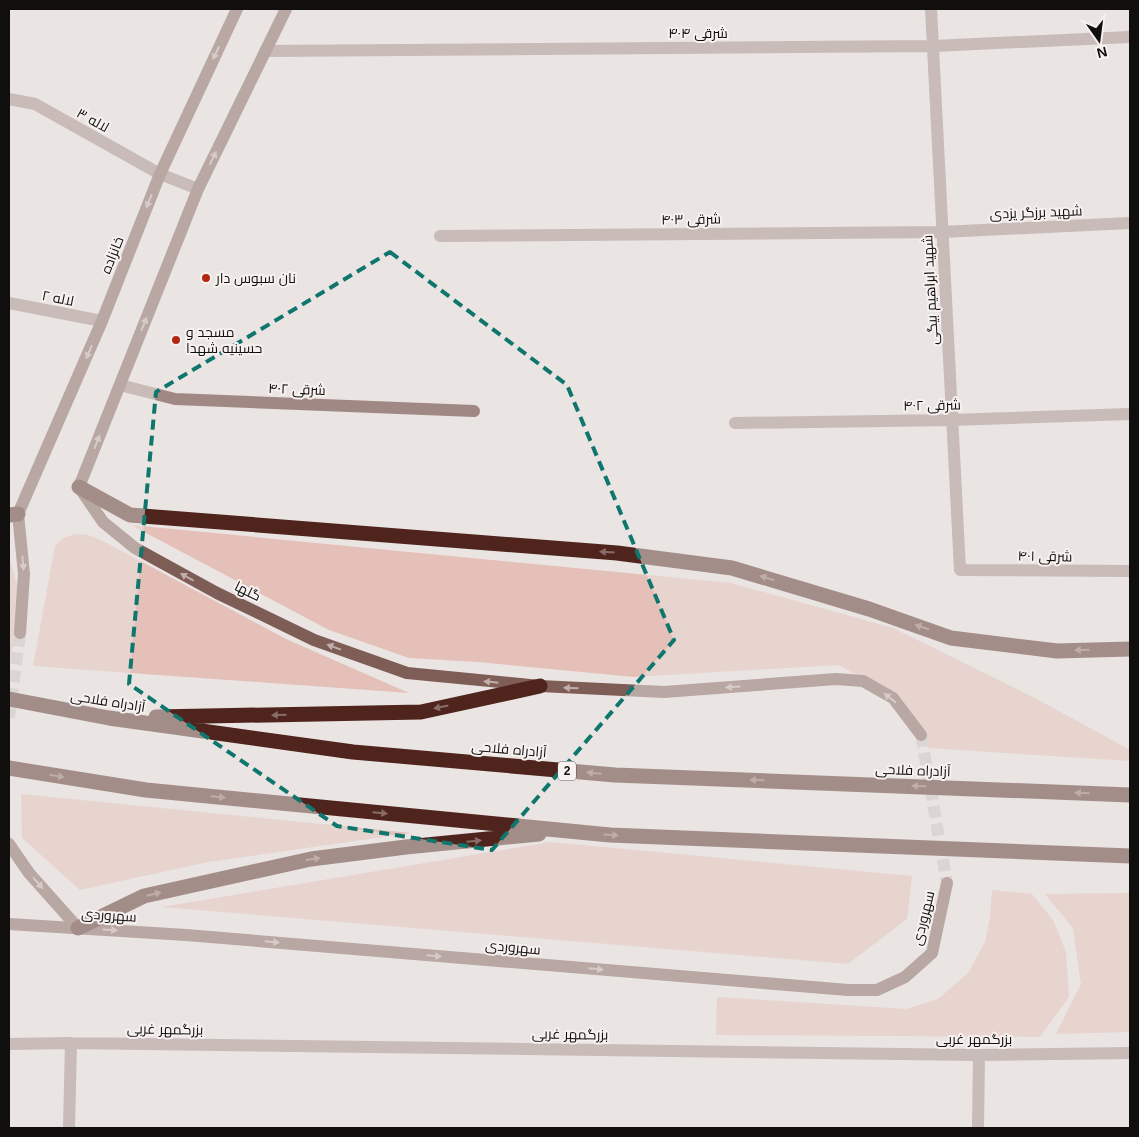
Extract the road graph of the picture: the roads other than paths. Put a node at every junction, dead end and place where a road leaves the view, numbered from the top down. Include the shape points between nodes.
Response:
1 (237, 9) edge
2 (286, 9) edge
3 (931, 9) edge
4 (1130, 37) edge
5 (933, 46) junction
6 (265, 51) junction
7 (9, 99) edge
8 (160, 174) junction
9 (198, 189) junction
10 (1130, 223) edge
11 (942, 232) junction
12 (440, 236) dead end
13 (9, 304) edge
14 (102, 321) junction
15 (120, 386) junction
16 (474, 411) dead end
17 (1130, 414) edge
18 (952, 420) junction
19 (735, 423) dead end
20 (79, 487) junction
21 (14, 515) edge
22 (960, 570) joint
23 (1130, 571) edge
24 (20, 633) tunnel mouth
25 (1130, 649) edge
26 (540, 686) junction
27 (9, 700) edge
28 (109, 718) junction
29 (921, 735) tunnel mouth
30 (9, 768) edge
31 (1130, 795) edge
32 (574, 831) junction
33 (9, 844) edge
34 (1130, 856) edge
35 (947, 883) tunnel mouth
36 (9, 924) edge
37 (78, 928) junction
38 (70, 1043) junction
39 (9, 1044) edge
40 (1130, 1052) edge
41 (979, 1055) junction
42 (69, 1128) edge
43 (978, 1128) edge

1 -> 8 main road, خانزاده
2 - 6 main road
3 - 5 street, شهید ابراهیم بیگی
4 - 5 street, ۴۰۴ شرقی
5 - 6 street, ۴۰۴ شرقی
5 - 11 street, شهید ابراهیم بیگی
9 -> 6 main road
7 - 8 street, لاله ۳ via 35,104
8 - 9 street, لاله ۳
8 -> 14 main road, خانزاده
15 -> 9 main road
10 - 11 street, شهید برزگر یزدی
11 - 12 street, ۴۰۳ شرقی
11 - 18 street, شهید ابراهیم بیگی
13 - 14 street, لاله ۲
14 -> 21 main road, خانزاده
15 - 16 street, ۴۰۲ شرقی via 175,399
20 -> 15 main road
17 - 18 street, ۴۰۲ شرقی
18 - 19 street, ۴۰۲ شرقی
18 - 22 street, شهید ابراهیم بیگی
25 -> 20 highway via 1057,651 951,638 869,609 713,565 617,553 130,515
26 -> 20 main road, گلها via 407,673 314,640 217,593 135,548 103,522
21 -> 24 main road via 24,574
22 - 23 street, ۴۰۱ شرقی
26 -> 28 highway via 421,712
29 -> 26 main road, گلها via 893,698 863,680 836,679 664,692
27 - 28 highway, آزادراه فلاحی / 2
31 -> 28 highway, آزادراه فلاحی / 2 via 615,775 353,752
30 -> 32 highway via 146,790
32 -> 34 highway
37 -> 32 highway via 144,896 311,859
33 -> 37 main road via 29,873
37 -> 35 main road, سهروردی via 877,990 905,977 932,953
36 - 37 main road, سهروردی
38 - 39 street, بزرگمهر غربی
38 - 41 street, بزرگمهر غربی
38 - 42 street
40 - 41 street, بزرگمهر غربی
41 - 43 street

